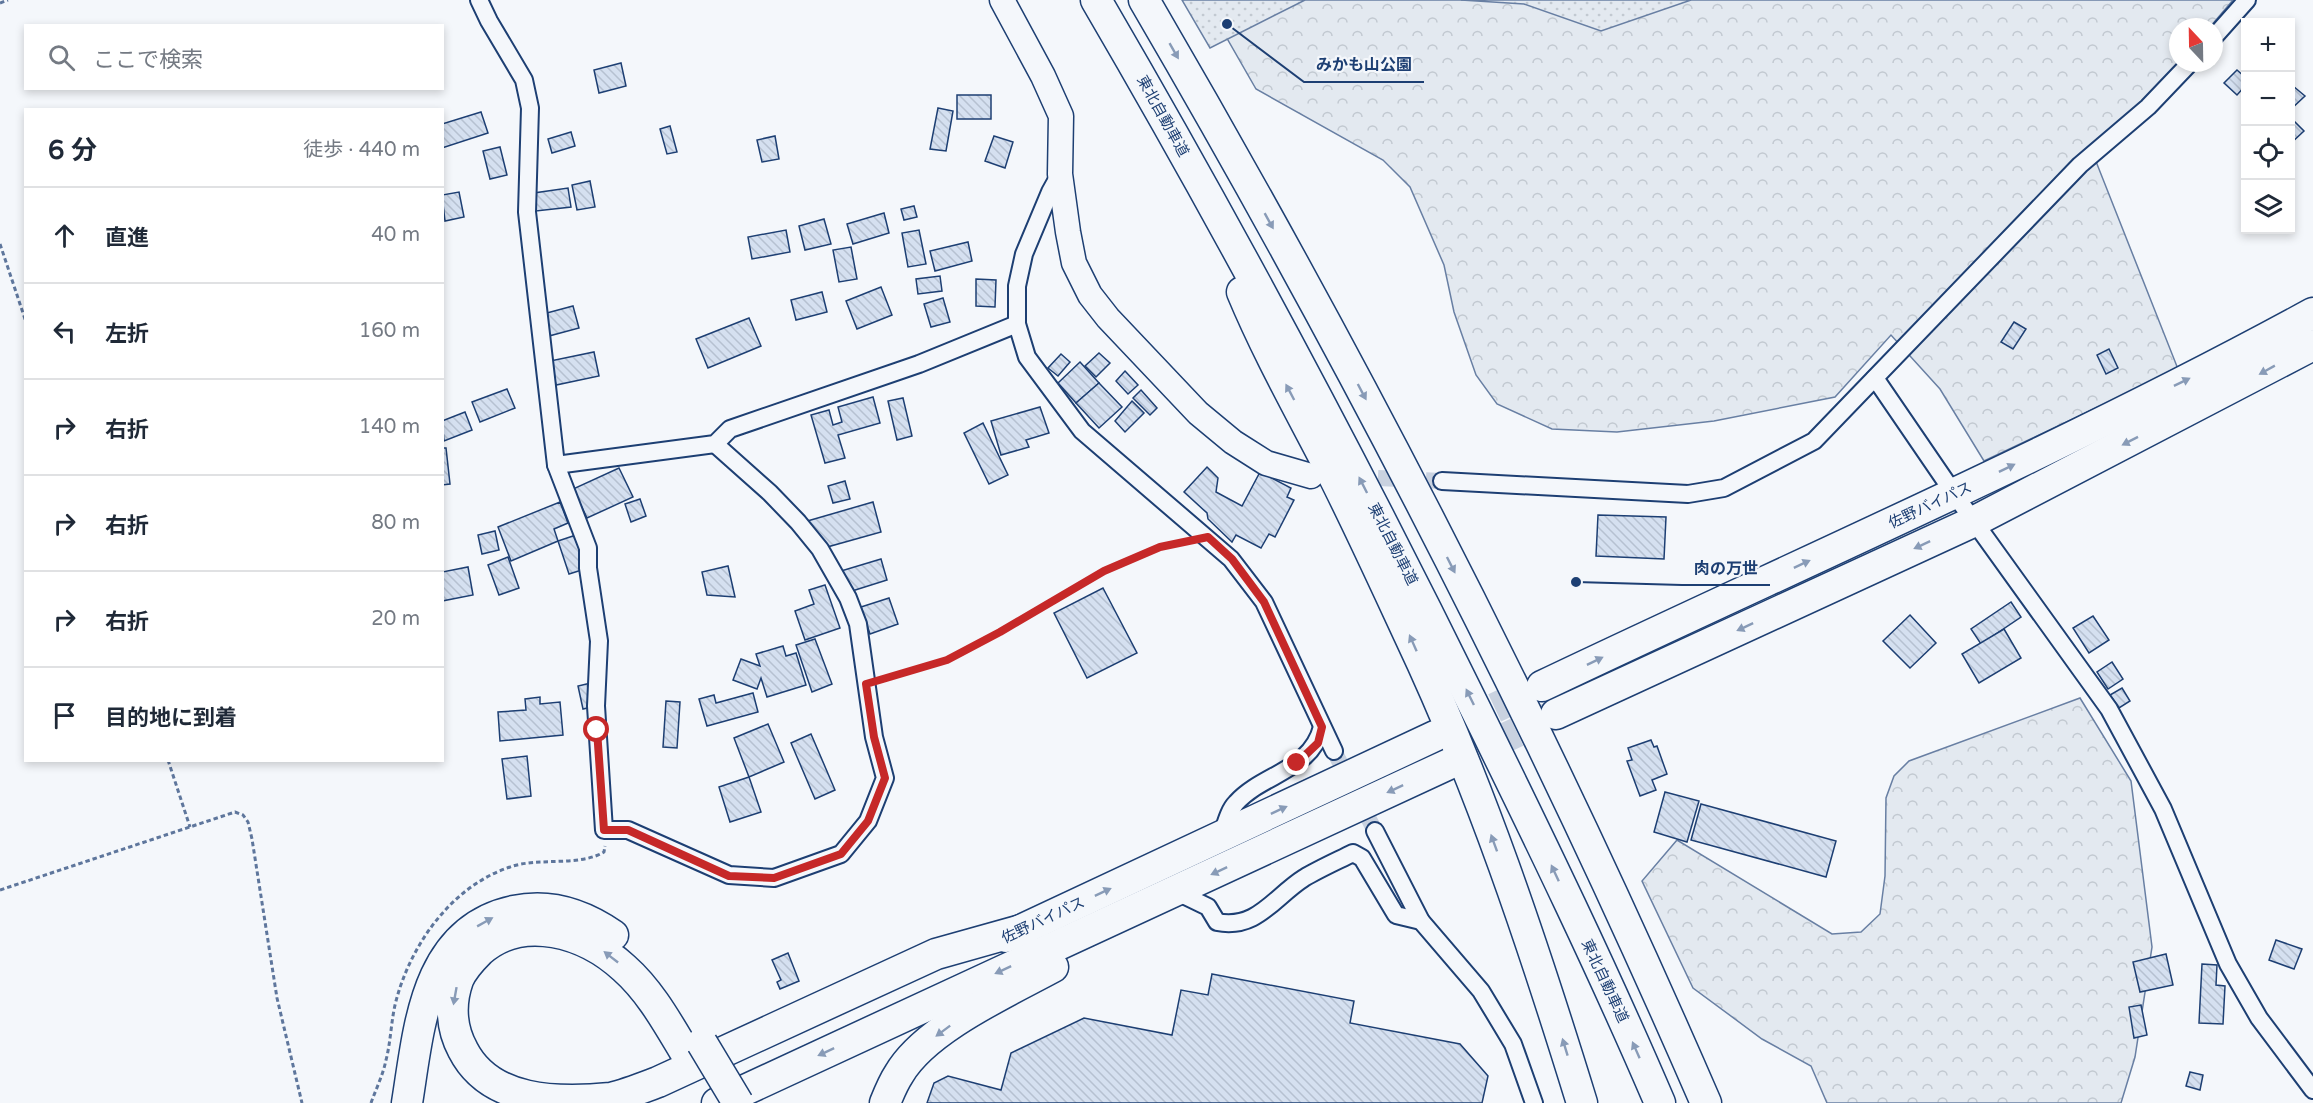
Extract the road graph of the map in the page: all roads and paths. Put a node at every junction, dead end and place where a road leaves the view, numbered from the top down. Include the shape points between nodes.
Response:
1 (8, 0) edge
2 (479, 0) edge
3 (1002, 0) edge
4 (1096, 0) edge
5 (1144, 0) edge
6 (2247, 0) edge
7 (0, 3) edge
8 (2223, 27) edge
9 (2181, 72) edge
10 (1186, 157) junction
11 (1060, 174) junction
12 (0, 244) edge
13 (2313, 313) edge
14 (24, 316) edge
15 (1017, 324) junction
16 (2313, 345) edge
17 (1875, 378) junction
18 (715, 444) junction
19 (556, 465) junction
20 (1311, 476) dead end
21 (1442, 481) tunnel mouth
22 (1954, 495) junction
23 (1975, 521) junction
24 (1208, 537) junction
25 (866, 684) junction
26 (1542, 686) tunnel mouth
27 (1556, 714) tunnel mouth
28 (1322, 727) junction
29 (1435, 736) tunnel mouth
30 (1334, 751) tunnel mouth
31 (169, 762) edge
32 (1449, 764) tunnel mouth
33 (190, 827) junction
34 (1375, 831) tunnel mouth
35 (1220, 838) junction
36 (0, 890) edge
37 (1175, 891) junction
38 (1134, 910) junction
39 (1421, 921) junction
40 (1025, 929) junction
41 (694, 1048) junction
42 (2313, 1090) edge
43 (303, 1103) edge
44 (407, 1103) edge
45 (650, 1103) edge
46 (716, 1103) edge
47 (738, 1103) edge
48 (885, 1103) edge
49 (1534, 1103) edge
50 (1582, 1103) edge
51 (1660, 1103) edge
52 (1707, 1103) edge

1 - 7 path
2 - 19 street via 524,80 530,108 527,212
3 - 11 street via 1061,116
4 - 10 highway, 東北自動車道
5 -> 52 highway via 1304,284 1437,537 1555,772
6 - 8 street
9 - 17 street via 2148,107 2080,165
50 -> 10 highway via 1521,918 1448,724 1340,490 1259,334
51 -> 10 highway, 東北自動車道 via 1435,627 1305,373
11 - 15 street via 1024,254 1017,286
11 - 20 street via 1074,263 1090,295 1108,318 1197,413 1233,442 1266,463
12 - 14 path
22 -> 13 highway, 佐野バイパス
15 - 18 street via 919,364 730,429
15 - 24 street via 1027,357 1082,431
16 -> 23 highway
17 - 21 street via 1814,441 1724,488 1670,494
17 - 22 street
18 - 19 street
18 - 25 street via 770,493 820,549 858,624
19 - 25 street via 588,548 599,641 596,706 604,830 628,830 729,876 774,878 841,854 868,821 885,778
22 - 23 street
26 -> 22 highway, 佐野バイパス
23 -> 27 highway
23 - 42 street via 2109,709 2163,809 2228,964 2259,1017
24 - 25 path via 1160,547 1104,571 947,660
24 - 28 street via 1232,559 1264,602
28 - 30 street
28 - 35 street via 1318,743 1297,763 1250,790 1234,805
35 -> 29 highway, 佐野バイパス
31 - 33 path
32 -> 37 highway, 佐野バイパス
33 - 36 path
33 - 43 path via 235,812 248,822 277,998
34 - 39 street
40 -> 35 highway, 佐野バイパス
37 - 38 highway, 佐野バイパス
37 - 39 street via 1208,907 1217,922 1232,925 1256,916 1302,879 1353,853 1362,858 1396,915
38 -> 46 highway, 佐野バイパス
38 -> 48 highway via 1073,955 947,1028 899,1072
39 - 49 street via 1481,991 1513,1044
41 -> 40 highway via 624,968 585,941 564,933 526,930 505,935 488,944 459,978 453,1019 457,1039 467,1059 481,1074 497,1087 520,1097 546,1103 588,1101 658,1082 936,954
40 - 45 highway, 佐野バイパス
44 -> 41 highway via 424,1005 447,954 478,925 497,915 520,910 545,908 572,914 596,923 621,940 659,977 684,1013
41 - 46 highway
41 - 47 highway, bridge

